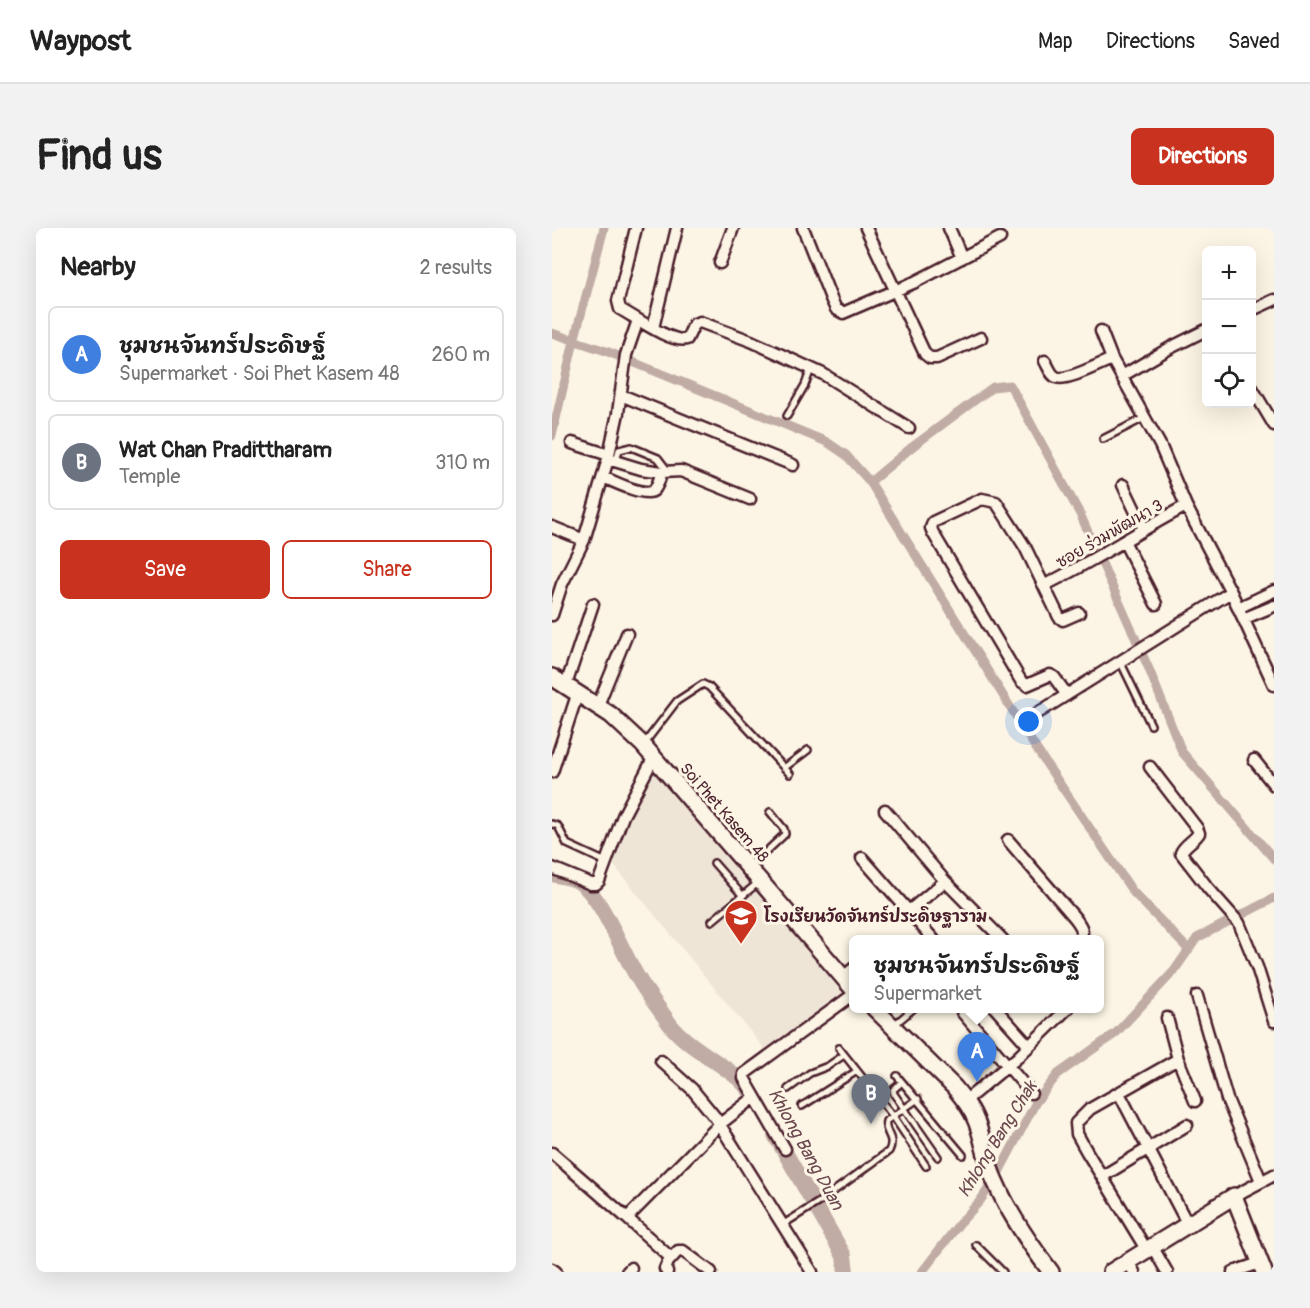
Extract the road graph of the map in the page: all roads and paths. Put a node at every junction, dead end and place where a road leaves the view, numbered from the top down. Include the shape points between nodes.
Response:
1 (636, 228) edge
2 (677, 228) edge
3 (733, 228) edge
4 (803, 228) edge
5 (866, 228) edge
6 (949, 228) edge
7 (1000, 238) dead end
8 (962, 258) junction
9 (720, 263) dead end
10 (894, 291) junction
11 (1274, 300) edge
12 (1256, 308) edge
13 (638, 320) junction
14 (652, 328) junction
15 (1101, 331) dead end
16 (1202, 332) edge
17 (981, 338) dead end
18 (1112, 358) junction
19 (1045, 361) dead end
20 (811, 368) junction
21 (1122, 376) junction
22 (621, 395) junction
23 (1256, 396) edge
24 (787, 416) dead end
25 (1145, 418) junction
26 (1274, 424) edge
27 (909, 428) dead end
28 (1103, 439) dead end
29 (572, 443) dead end
30 (611, 458) junction
31 (793, 465) dead end
32 (665, 471) junction
33 (603, 477) junction
34 (1123, 485) dead end
35 (750, 498) dead end
36 (1186, 506) junction
37 (552, 527) edge
38 (1144, 529) junction
39 (584, 540) junction
40 (1124, 541) junction
41 (1046, 585) junction
42 (1274, 591) edge
43 (1231, 592) junction
44 (593, 604) dead end
45 (1156, 604) dead end
46 (1274, 606) edge
47 (1238, 608) junction
48 (1079, 613) dead end
49 (552, 615) edge
50 (1243, 619) junction
51 (627, 634) dead end
52 (1120, 661) junction
53 (552, 677) edge
54 (1274, 685) edge
55 (572, 689) junction
56 (1066, 695) junction
57 (598, 705) junction
58 (1033, 716) dead end
59 (1150, 725) dead end
60 (643, 745) junction
61 (808, 750) dead end
62 (654, 758) junction
63 (1254, 760) dead end
64 (1150, 766) dead end
65 (784, 768) junction
66 (552, 772) edge
67 (789, 774) dead end
68 (1274, 785) edge
69 (885, 810) dead end
70 (770, 812) dead end
71 (552, 824) edge
72 (1008, 840) dead end
73 (862, 858) dead end
74 (606, 862) junction
75 (714, 863) dead end
76 (750, 867) junction
77 (552, 868) edge
78 (761, 880) junction
79 (945, 881) junction
80 (743, 896) junction
81 (909, 911) junction
82 (712, 921) dead end
83 (930, 935) edge
84 (999, 935) edge
85 (1082, 935) edge
86 (848, 972) edge
87 (849, 996) edge
88 (1197, 996) dead end
89 (879, 1013) edge
90 (908, 1013) edge
91 (963, 1013) edge
92 (999, 1013) edge
93 (1063, 1013) edge
94 (1167, 1018) dead end
95 (1274, 1021) edge
96 (893, 1026) junction
97 (1029, 1046) junction
98 (839, 1048) dead end
99 (844, 1055) junction
100 (1178, 1059) junction
101 (661, 1061) dead end
102 (1008, 1066) junction
103 (857, 1071) junction
104 (897, 1076) dead end
105 (902, 1082) junction
106 (788, 1089) dead end
107 (1031, 1093) dead end
108 (1119, 1093) junction
109 (918, 1099) junction
110 (750, 1101) junction
111 (965, 1101) junction
112 (1195, 1101) dead end
113 (802, 1106) dead end
114 (905, 1108) junction
115 (893, 1116) junction
116 (720, 1125) junction
117 (1186, 1125) dead end
118 (785, 1149) dead end
119 (1148, 1149) junction
120 (552, 1153) edge
121 (963, 1155) dead end
122 (938, 1157) dead end
123 (926, 1166) dead end
124 (1274, 1175) edge
125 (1103, 1176) junction
126 (1261, 1181) junction
127 (1234, 1196) junction
128 (627, 1218) junction
129 (1187, 1223) junction
130 (782, 1225) junction
131 (976, 1245) dead end
132 (1149, 1247) junction
133 (671, 1258) junction
134 (1131, 1267) edge
135 (1262, 1267) edge
136 (552, 1269) edge
137 (556, 1272) edge
138 (667, 1272) edge
139 (711, 1272) edge
140 (812, 1272) edge
141 (1003, 1272) edge
142 (1051, 1272) edge
143 (1111, 1272) edge
144 (1167, 1272) edge
145 (1233, 1272) edge

1 - 13 street via 618,301 620,309
2 - 14 street
3 - 9 street
4 - 10 street via 839,312
5 - 10 street
6 - 8 street
7 - 8 street
8 - 10 street
10 - 17 street via 930,358
11 - 12 street
13 - 14 street
13 - 22 street via 625,360
14 - 20 street via 684,341 694,324 704,323
15 - 18 street
16 - 21 street
18 - 19 street via 1059,378
18 - 21 street
20 - 24 lane
20 - 27 street
21 - 25 street
22 - 30 street
22 - 31 street
23 - 26 street
25 - 28 lane
25 - 36 street
29 - 30 street
30 - 32 street via 628,466
30 - 32 lane via 631,447 658,458
30 - 33 street
32 - 33 street via 649,493
32 - 35 street via 681,471
33 - 39 street
34 - 38 street
36 - 38 street, ซอย ร่วมพัฒนา 3
36 - 43 street
37 - 39 street
38 - 40 street, ซอย ร่วมพัฒนา 3
39 - 49 street
40 - 41 street, ซอย ร่วมพัฒนา 3
40 - 45 street
41 - 48 street via 1059,618
41 - 56 street via 996,502 981,499 933,522 933,533 1021,681 1027,685 1050,675
42 - 47 street
43 - 47 street
43 - 52 street
44 - 55 street
46 - 50 street
47 - 50 street
50 - 54 street
51 - 57 street
52 - 56 street
52 - 59 lane
53 - 55 street, Soi Phet Kasem 48
55 - 57 street, Soi Phet Kasem 48
55 - 66 street
56 - 58 street
57 - 60 street, Soi Phet Kasem 48
60 - 62 street, Soi Phet Kasem 48
60 - 65 lane via 677,701 703,684
61 - 65 lane
62 - 74 street via 623,816
62 - 76 street, Soi Phet Kasem 48
63 - 68 street
64 - 95 street via 1197,828 1199,833 1182,850 1182,857 1239,923
65 - 67 lane
69 - 79 street
70 - 76 lane via 785,834
71 - 74 lane via 558,826 567,844
72 - 85 street via 1076,918
73 - 81 street
74 - 77 street via 596,884
75 - 80 lane
76 - 78 street, Soi Phet Kasem 48
78 - 80 lane
78 - 86 street, Soi Phet Kasem 48
79 - 81 street
79 - 84 street
80 - 82 lane
81 - 83 street
87 - 110 street via 746,1071
88 - 126 street via 1227,1099
89 - 96 street
90 - 96 lane
91 - 102 street
92 - 97 street
93 - 97 street
94 - 100 street
96 - 111 street
97 - 102 street
98 - 99 lane
99 - 103 lane
99 - 106 lane
100 - 108 street
100 - 112 street
101 - 116 street via 692,1089
102 - 107 street
102 - 111 street
103 - 113 lane
103 - 115 lane
104 - 105 lane
105 - 109 lane
105 - 114 lane via 893,1090
108 - 119 street
108 - 125 street via 1090,1109 1076,1123 1077,1134
109 - 114 lane
109 - 121 lane
110 - 116 street
110 - 118 street
111 - 142 street via 1009,1212
114 - 115 lane
114 - 122 lane
115 - 123 lane
115 - 130 lane via 884,1125 891,1137 889,1151
116 - 128 street
116 - 130 street
117 - 119 street
119 - 125 street
119 - 129 street
120 - 128 street
124 - 126 street
125 - 132 street
126 - 127 street
127 - 129 street
127 - 135 street
128 - 133 street
129 - 132 street
130 - 140 street
131 - 141 lane
132 - 134 street
132 - 144 street
133 - 138 street
133 - 139 street via 683,1251
134 - 143 street
135 - 145 street
136 - 137 street

